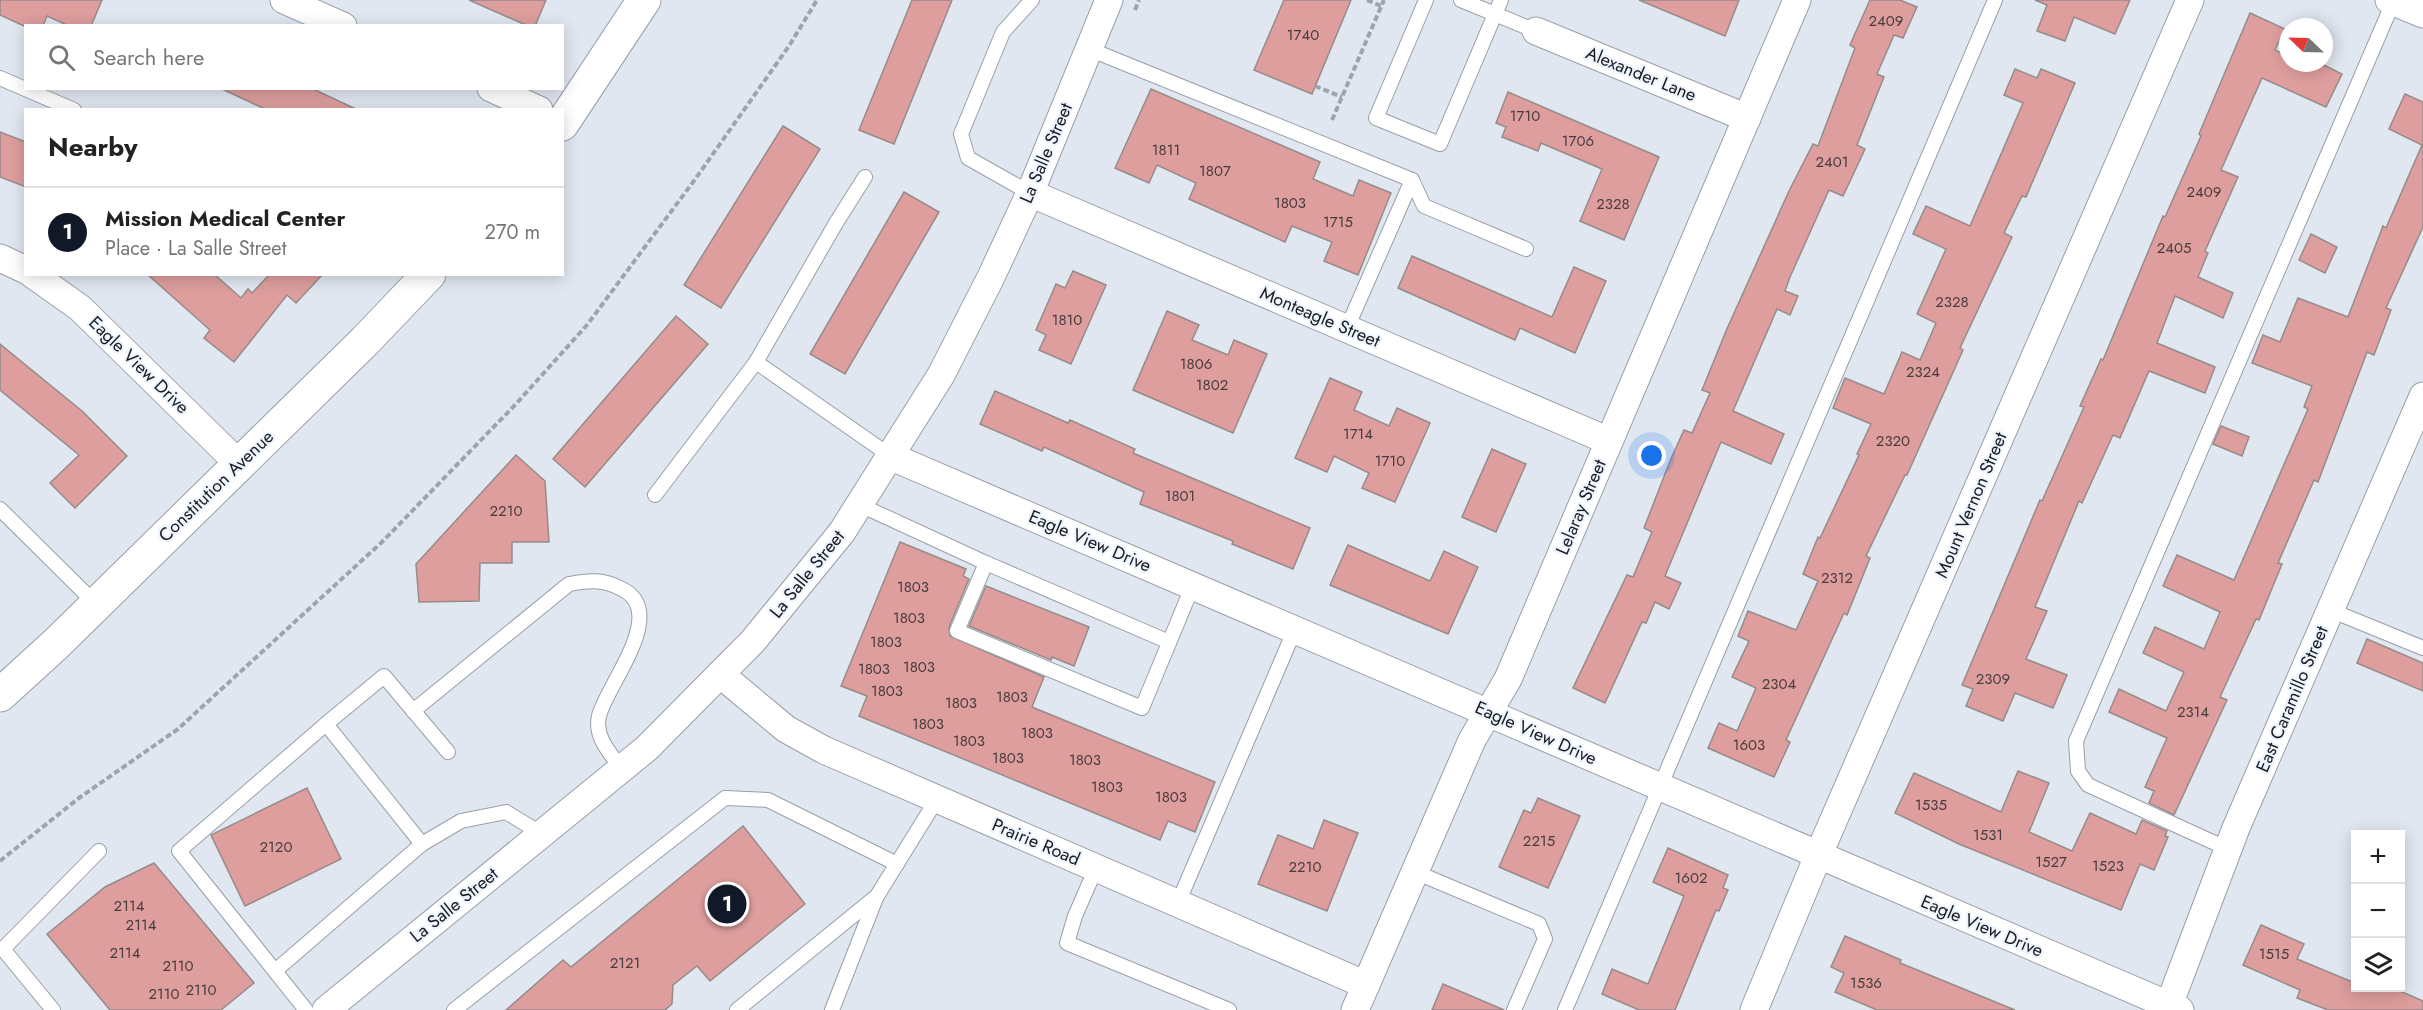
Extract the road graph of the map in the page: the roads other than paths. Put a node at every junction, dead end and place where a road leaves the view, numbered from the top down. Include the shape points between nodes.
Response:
1 (284, 0) edge
2 (644, 0) edge
3 (1032, 0) edge
4 (1108, 0) edge
5 (1426, 0) edge
6 (1461, 0) edge
7 (1501, 0) edge
8 (1797, 0) edge
9 (1995, 0) edge
10 (2190, 0) edge
11 (2392, 1) edge
12 (1495, 14) junction
13 (2423, 14) edge
14 (338, 24) edge
15 (1536, 31) joint
16 (1089, 49) junction
17 (0, 78) edge
18 (24, 88) edge
19 (28, 90) edge
20 (494, 90) edge
21 (69, 108) edge
22 (535, 108) edge
23 (564, 109) edge
24 (1747, 118) junction
25 (865, 177) dead end
26 (1412, 180) junction
27 (1030, 193) junction
28 (1526, 249) dead end
29 (0, 258) edge
30 (24, 269) edge
31 (35, 276) edge
32 (427, 276) edge
33 (1347, 328) junction
34 (756, 362) junction
35 (2423, 396) edge
36 (1609, 441) junction
37 (892, 457) junction
38 (239, 464) junction
39 (655, 495) dead end
40 (860, 505) junction
41 (0, 509) edge
42 (986, 563) junction
43 (1193, 585) junction
44 (96, 604) junction
45 (2330, 610) junction
46 (1295, 629) junction
47 (1169, 642) junction
48 (2423, 648) edge
49 (720, 674) junction
50 (0, 695) edge
51 (413, 711) junction
52 (1489, 712) junction
53 (326, 724) junction
54 (448, 752) dead end
55 (622, 769) junction
56 (1659, 786) junction
57 (937, 800) junction
58 (542, 834) junction
59 (422, 844) junction
60 (2228, 849) junction
61 (99, 851) dead end
62 (1818, 856) junction
63 (897, 864) junction
64 (1096, 868) junction
65 (1415, 872) junction
66 (877, 896) junction
67 (1178, 903) junction
68 (275, 971) junction
69 (1366, 985) junction
70 (340, 1006) edge
71 (2175, 1008) edge
72 (53, 1010) edge
73 (306, 1010) edge
74 (454, 1010) edge
75 (737, 1010) edge
76 (832, 1010) edge
77 (1229, 1010) edge
78 (1355, 1010) edge
79 (1514, 1010) edge
80 (1565, 1010) edge
81 (1754, 1010) edge

1 - 14 street
2 - 23 main road
3 - 27 lane via 1003,32 961,134 968,158
4 - 16 street, La Salle Street
5 - 12 lane via 1376,118 1440,144
6 - 12 lane
7 - 12 lane
8 - 24 street, Lelaray Street
9 - 56 lane
10 - 62 street, Mount Vernon Street
11 - 13 street
11 - 60 lane via 2076,741 2078,771 2088,785
12 - 15 lane
15 - 24 street, Alexander Lane
16 - 26 lane
16 - 27 street, La Salle Street
17 - 18 lane
19 - 21 lane
20 - 22 street
24 - 36 street, Lelaray Street
25 - 34 lane
26 - 28 lane via 1424,206
26 - 33 lane
27 - 33 street, Monteagle Street
27 - 37 street, La Salle Street via 951,355
29 - 30 street
31 - 38 street, Eagle View Drive via 80,308
32 - 38 main road, Constitution Avenue
33 - 36 street, Monteagle Street
34 - 37 lane
34 - 39 lane
35 - 45 street, East Caramillo Street
36 - 52 street, Lelaray Street via 1508,679
37 - 40 street, La Salle Street
37 - 43 street, Eagle View Drive
38 - 44 main road, Constitution Avenue
40 - 42 lane
40 - 49 street, La Salle Street via 753,641
41 - 44 lane
42 - 47 lane
42 - 47 lane via 957,631 1142,708
43 - 46 street, Eagle View Drive
43 - 47 lane
44 - 50 main road, Constitution Avenue
45 - 48 lane
45 - 60 street, East Caramillo Street
46 - 52 street, Eagle View Drive
46 - 67 lane
49 - 55 street, La Salle Street
49 - 57 street, Prairie Road via 786,729
51 - 53 lane via 384,676
51 - 54 lane
51 - 55 lane via 569,584 593,579 610,583 630,593 640,614 638,635 599,717 599,737
52 - 56 street, Eagle View Drive
52 - 65 street, Lelaray Street via 1472,740
53 - 59 lane
53 - 68 lane via 178,851
55 - 58 street, La Salle Street
56 - 62 street, Eagle View Drive
56 - 80 lane
57 - 63 lane
57 - 64 street, Prairie Road
58 - 59 lane via 506,812 461,821
58 - 70 street, La Salle Street
59 - 68 lane
60 - 71 street, East Caramillo Street
61 - 72 lane via 3,949
62 - 71 street, Eagle View Drive
62 - 81 street, Mount Vernon Street
63 - 66 lane
63 - 74 lane via 768,800 725,798
64 - 67 street, Prairie Road
64 - 77 lane via 1067,943
65 - 69 street, Lelaray Street
65 - 79 lane via 1539,924 1545,939
66 - 75 lane
66 - 76 lane
67 - 69 street, Prairie Road
68 - 73 lane
69 - 78 street, Lelaray Street

